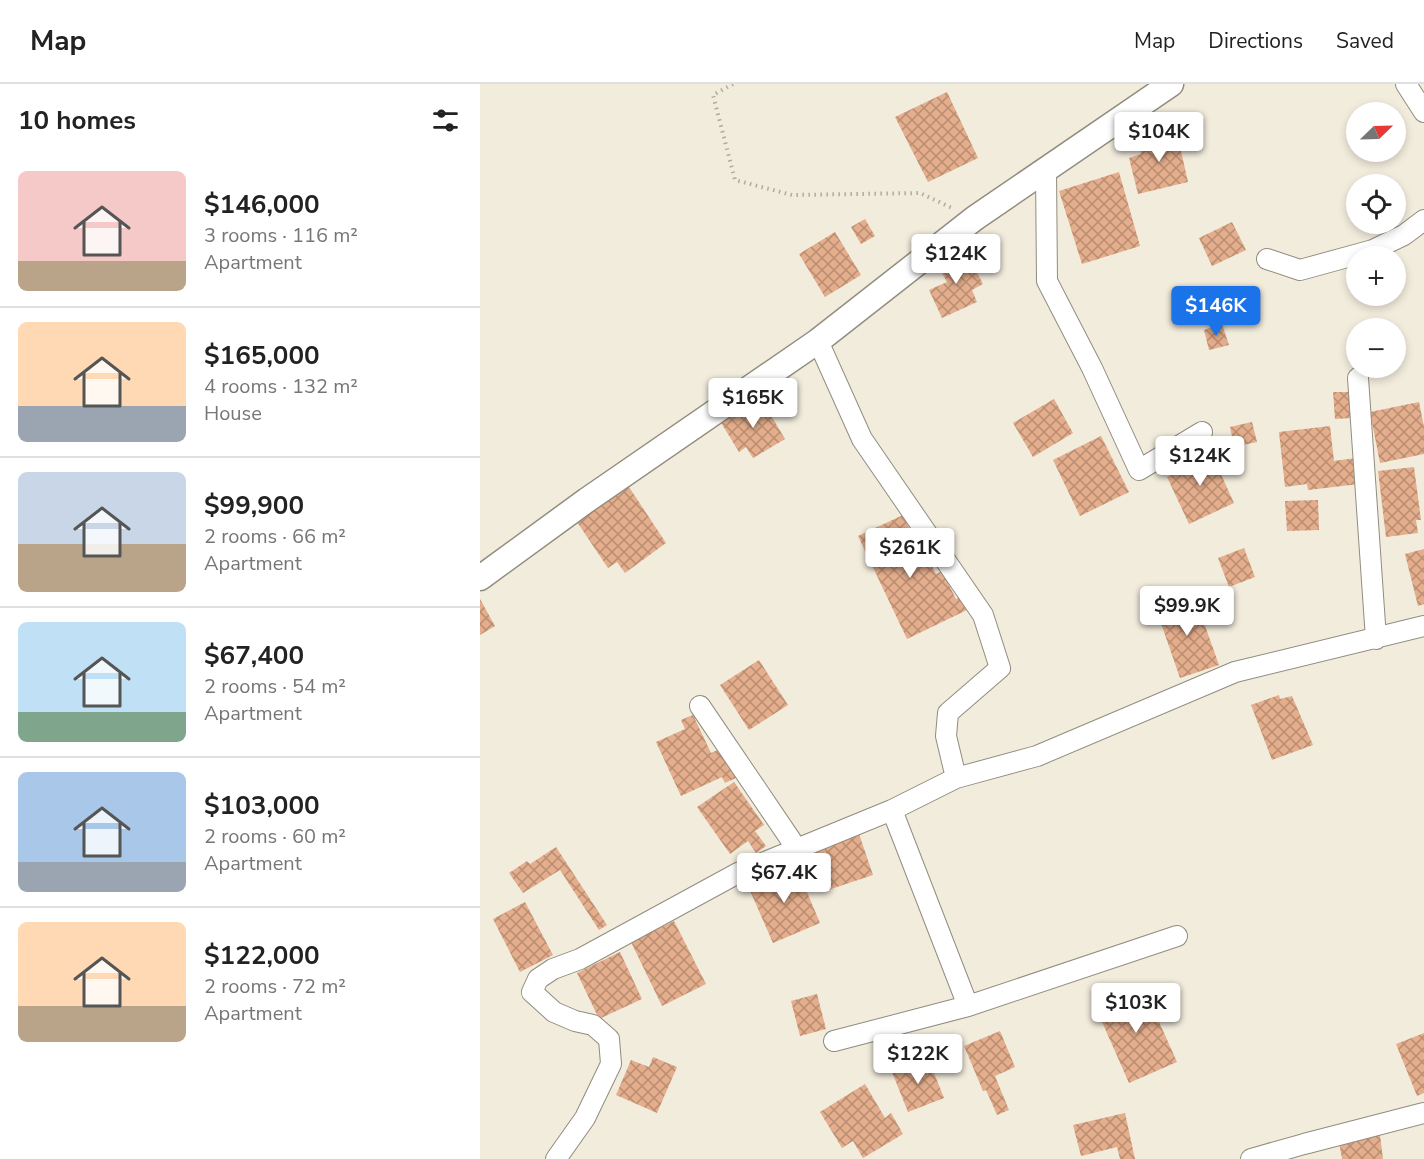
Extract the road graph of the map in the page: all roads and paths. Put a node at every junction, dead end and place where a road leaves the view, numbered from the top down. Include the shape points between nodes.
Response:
1 (733, 84) edge
2 (1170, 84) edge
3 (1406, 84) edge
4 (1424, 112) edge
5 (1046, 170) junction
6 (975, 218) junction
7 (1424, 220) edge
8 (1267, 259) dead end
9 (818, 341) junction
10 (1358, 378) dead end
11 (1202, 432) dead end
12 (480, 578) edge
13 (1424, 626) edge
14 (1376, 639) junction
15 (700, 706) dead end
16 (956, 778) junction
17 (892, 810) junction
18 (796, 849) junction
19 (1177, 936) dead end
20 (968, 1006) junction
21 (834, 1041) dead end
22 (1424, 1113) edge
23 (556, 1159) edge
24 (1251, 1159) edge

1 - 6 path via 713,95 735,180 792,195 920,193
2 - 5 street
3 - 4 street
5 - 6 street
5 - 11 street via 1047,281 1139,470
6 - 9 street
7 - 8 street via 1373,250 1300,270
9 - 12 street
9 - 16 street via 862,439 983,615 1000,668 948,713 946,736
10 - 14 street
13 - 14 street
14 - 16 street via 1235,672 1037,756
15 - 18 street
16 - 17 street
17 - 18 street
17 - 20 street
18 - 23 street via 738,873 538,979 532,992 554,1012 593,1025 609,1039 610,1047 607,1073 585,1118
19 - 20 street
20 - 21 street
22 - 24 street

